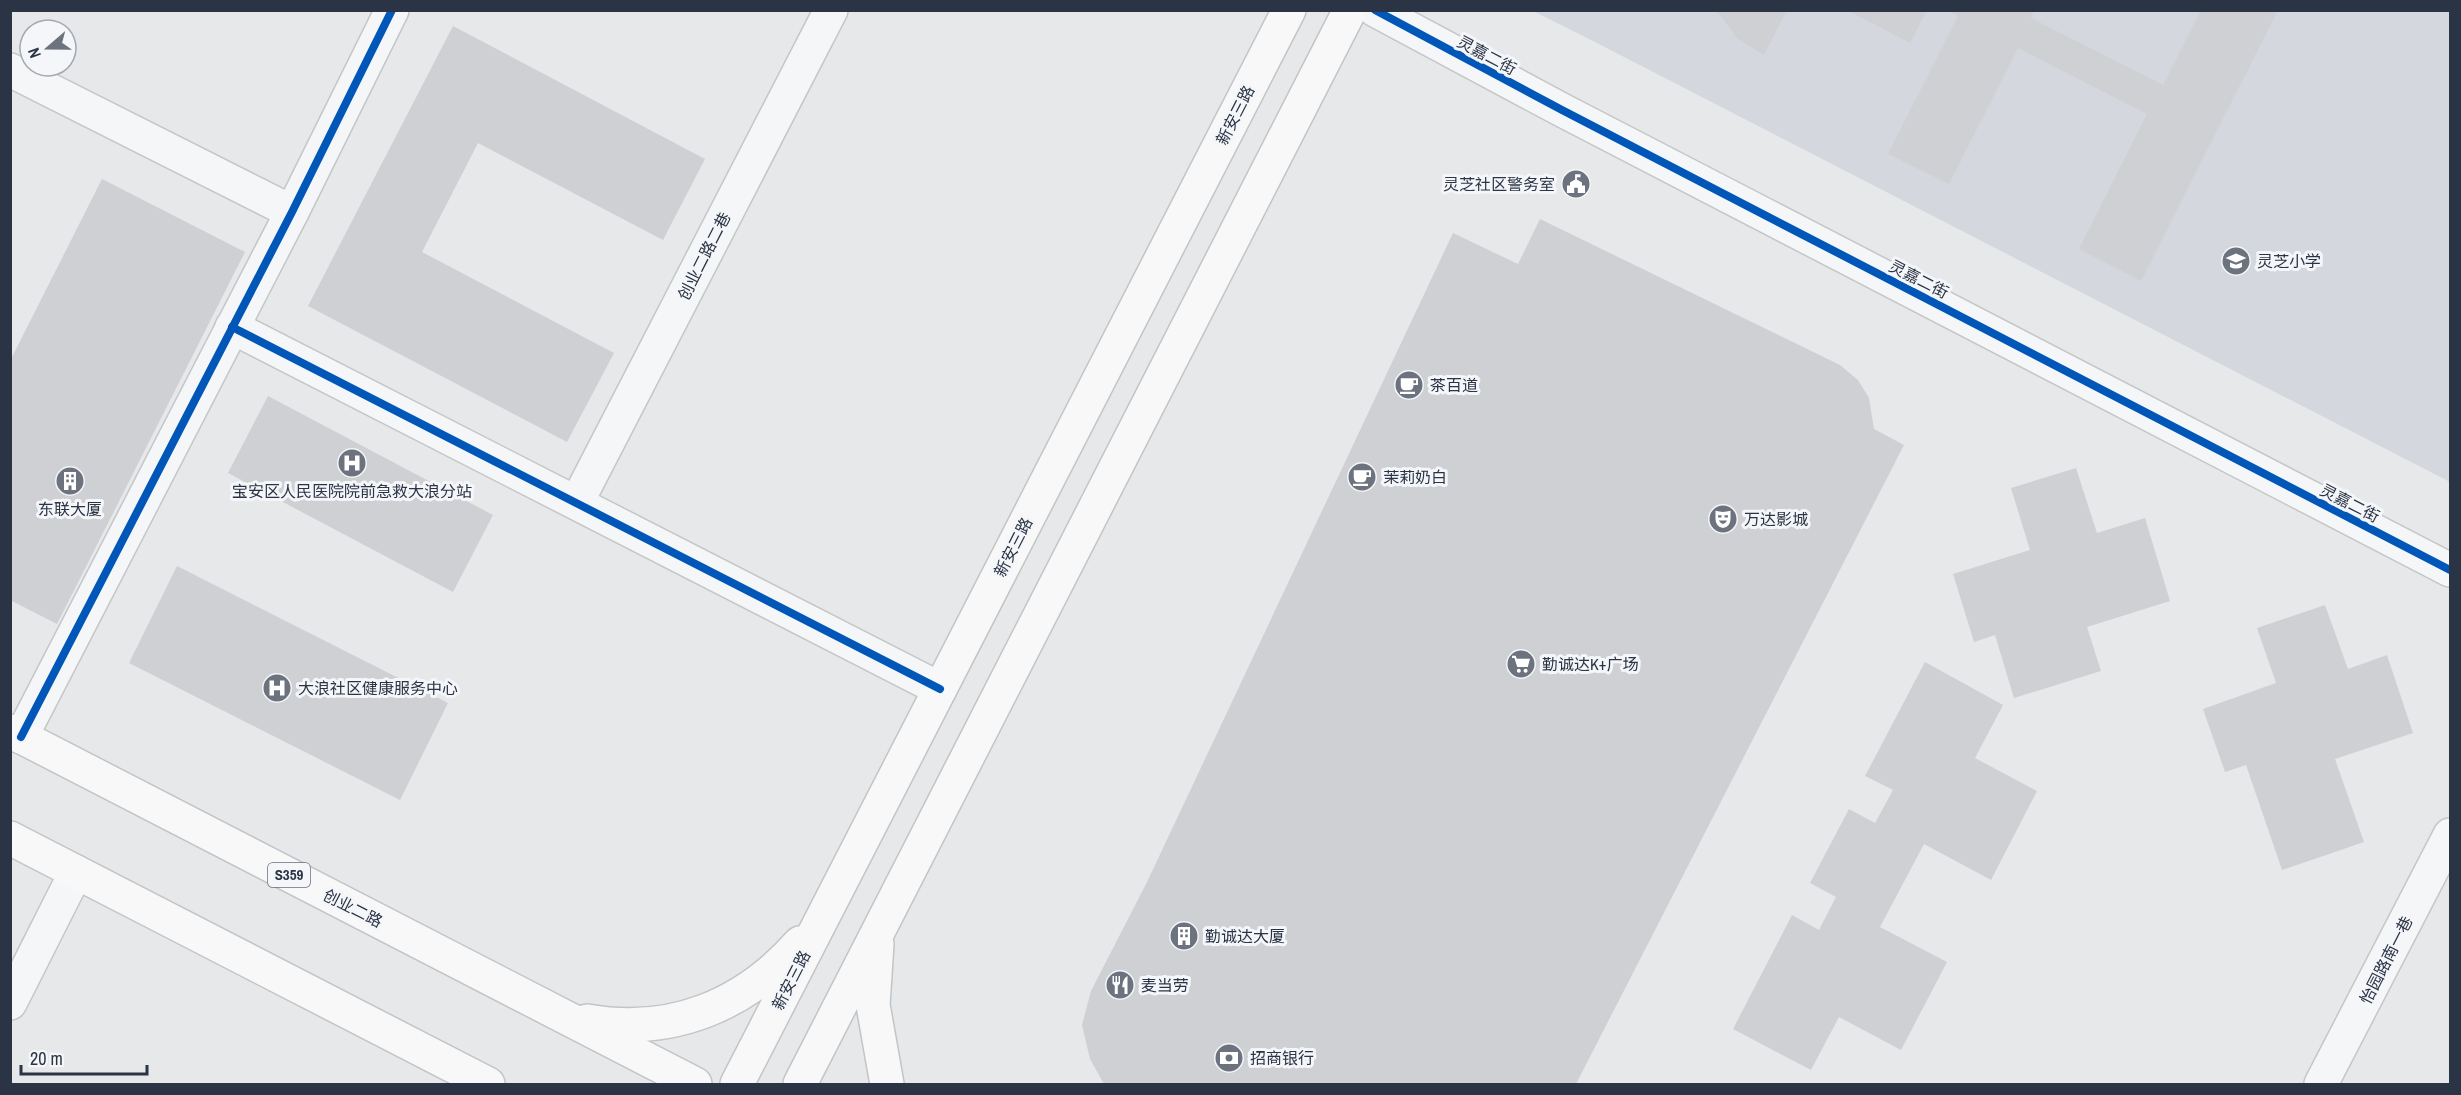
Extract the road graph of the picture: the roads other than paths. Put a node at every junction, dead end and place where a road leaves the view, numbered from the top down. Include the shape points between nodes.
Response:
1 (392, 10) edge
2 (831, 10) edge
3 (1289, 10) edge
4 (1350, 10) edge
5 (1375, 10) edge
6 (10, 70) edge
7 (292, 212) junction
8 (232, 327) junction
9 (578, 502) junction
10 (2451, 570) edge
11 (940, 689) junction
12 (16, 734) edge
13 (2451, 835) edge
14 (10, 838) edge
15 (76, 872) junction
16 (822, 918) junction
17 (877, 933) junction
18 (10, 1003) edge
19 (567, 1018) junction
20 (488, 1084) edge
21 (695, 1084) edge
22 (737, 1084) edge
23 (800, 1084) edge
24 (887, 1084) edge
25 (2321, 1084) edge

1 - 7 street
2 - 9 street, 创业二路二巷
3 - 11 main road, 新安三路
4 - 17 main road
5 - 10 street, 灵嘉二街
6 - 7 street
7 - 8 street
8 - 9 street
8 - 12 street
9 - 11 street
11 - 16 main road, 新安三路
12 - 19 main road, 创业二路 / S359
13 - 25 street, 怡园路南一巷
14 - 15 main road
15 - 18 street
15 - 20 main road
16 - 19 main road via 779,966 705,1012 658,1025 613,1026
16 - 22 main road, 新安三路
17 - 23 main road
17 - 24 main road via 873,1005
19 - 21 main road, 创业二路 / S359

